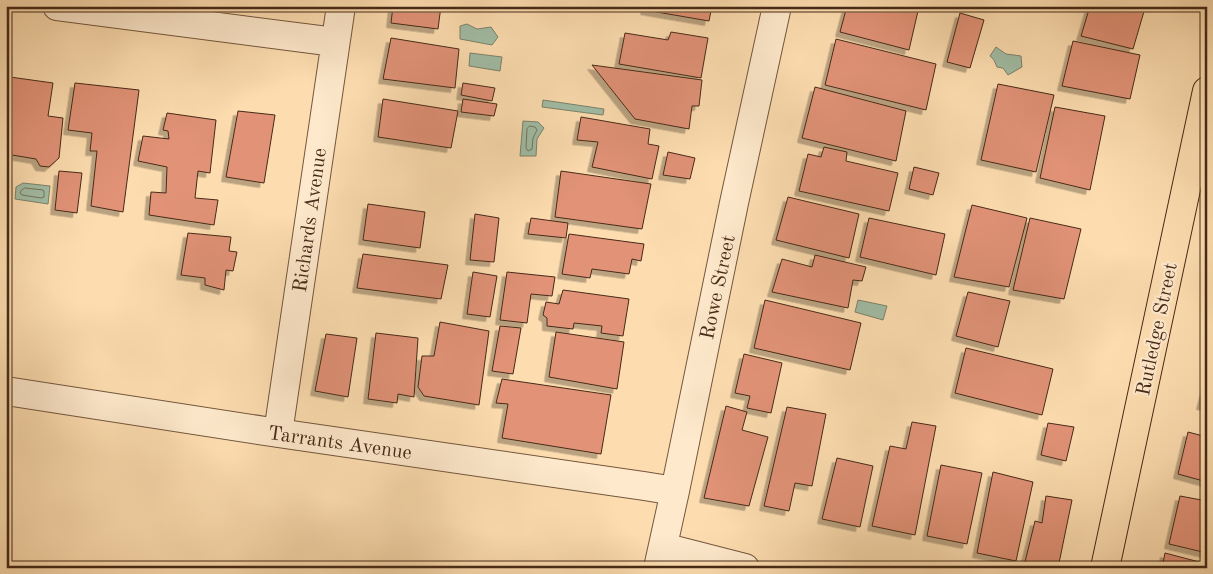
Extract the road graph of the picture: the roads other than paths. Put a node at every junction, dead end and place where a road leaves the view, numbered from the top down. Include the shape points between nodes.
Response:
1 (57, 6) edge
2 (340, 6) edge
3 (778, 6) edge
4 (335, 42) junction
5 (1207, 91) edge
6 (6, 391) edge
7 (278, 434) junction
8 (675, 491) junction
9 (660, 557) edge
10 (745, 568) edge
11 (1105, 568) edge

1 - 4 street
2 - 4 street, Richards Avenue
3 - 8 street, Rowe Street
4 - 7 street, Richards Avenue
5 - 11 main road, Rutledge Street
6 - 7 street, Tarrants Avenue
7 - 8 street, Tarrants Avenue
8 - 9 street, Rowe Street
9 - 10 street

